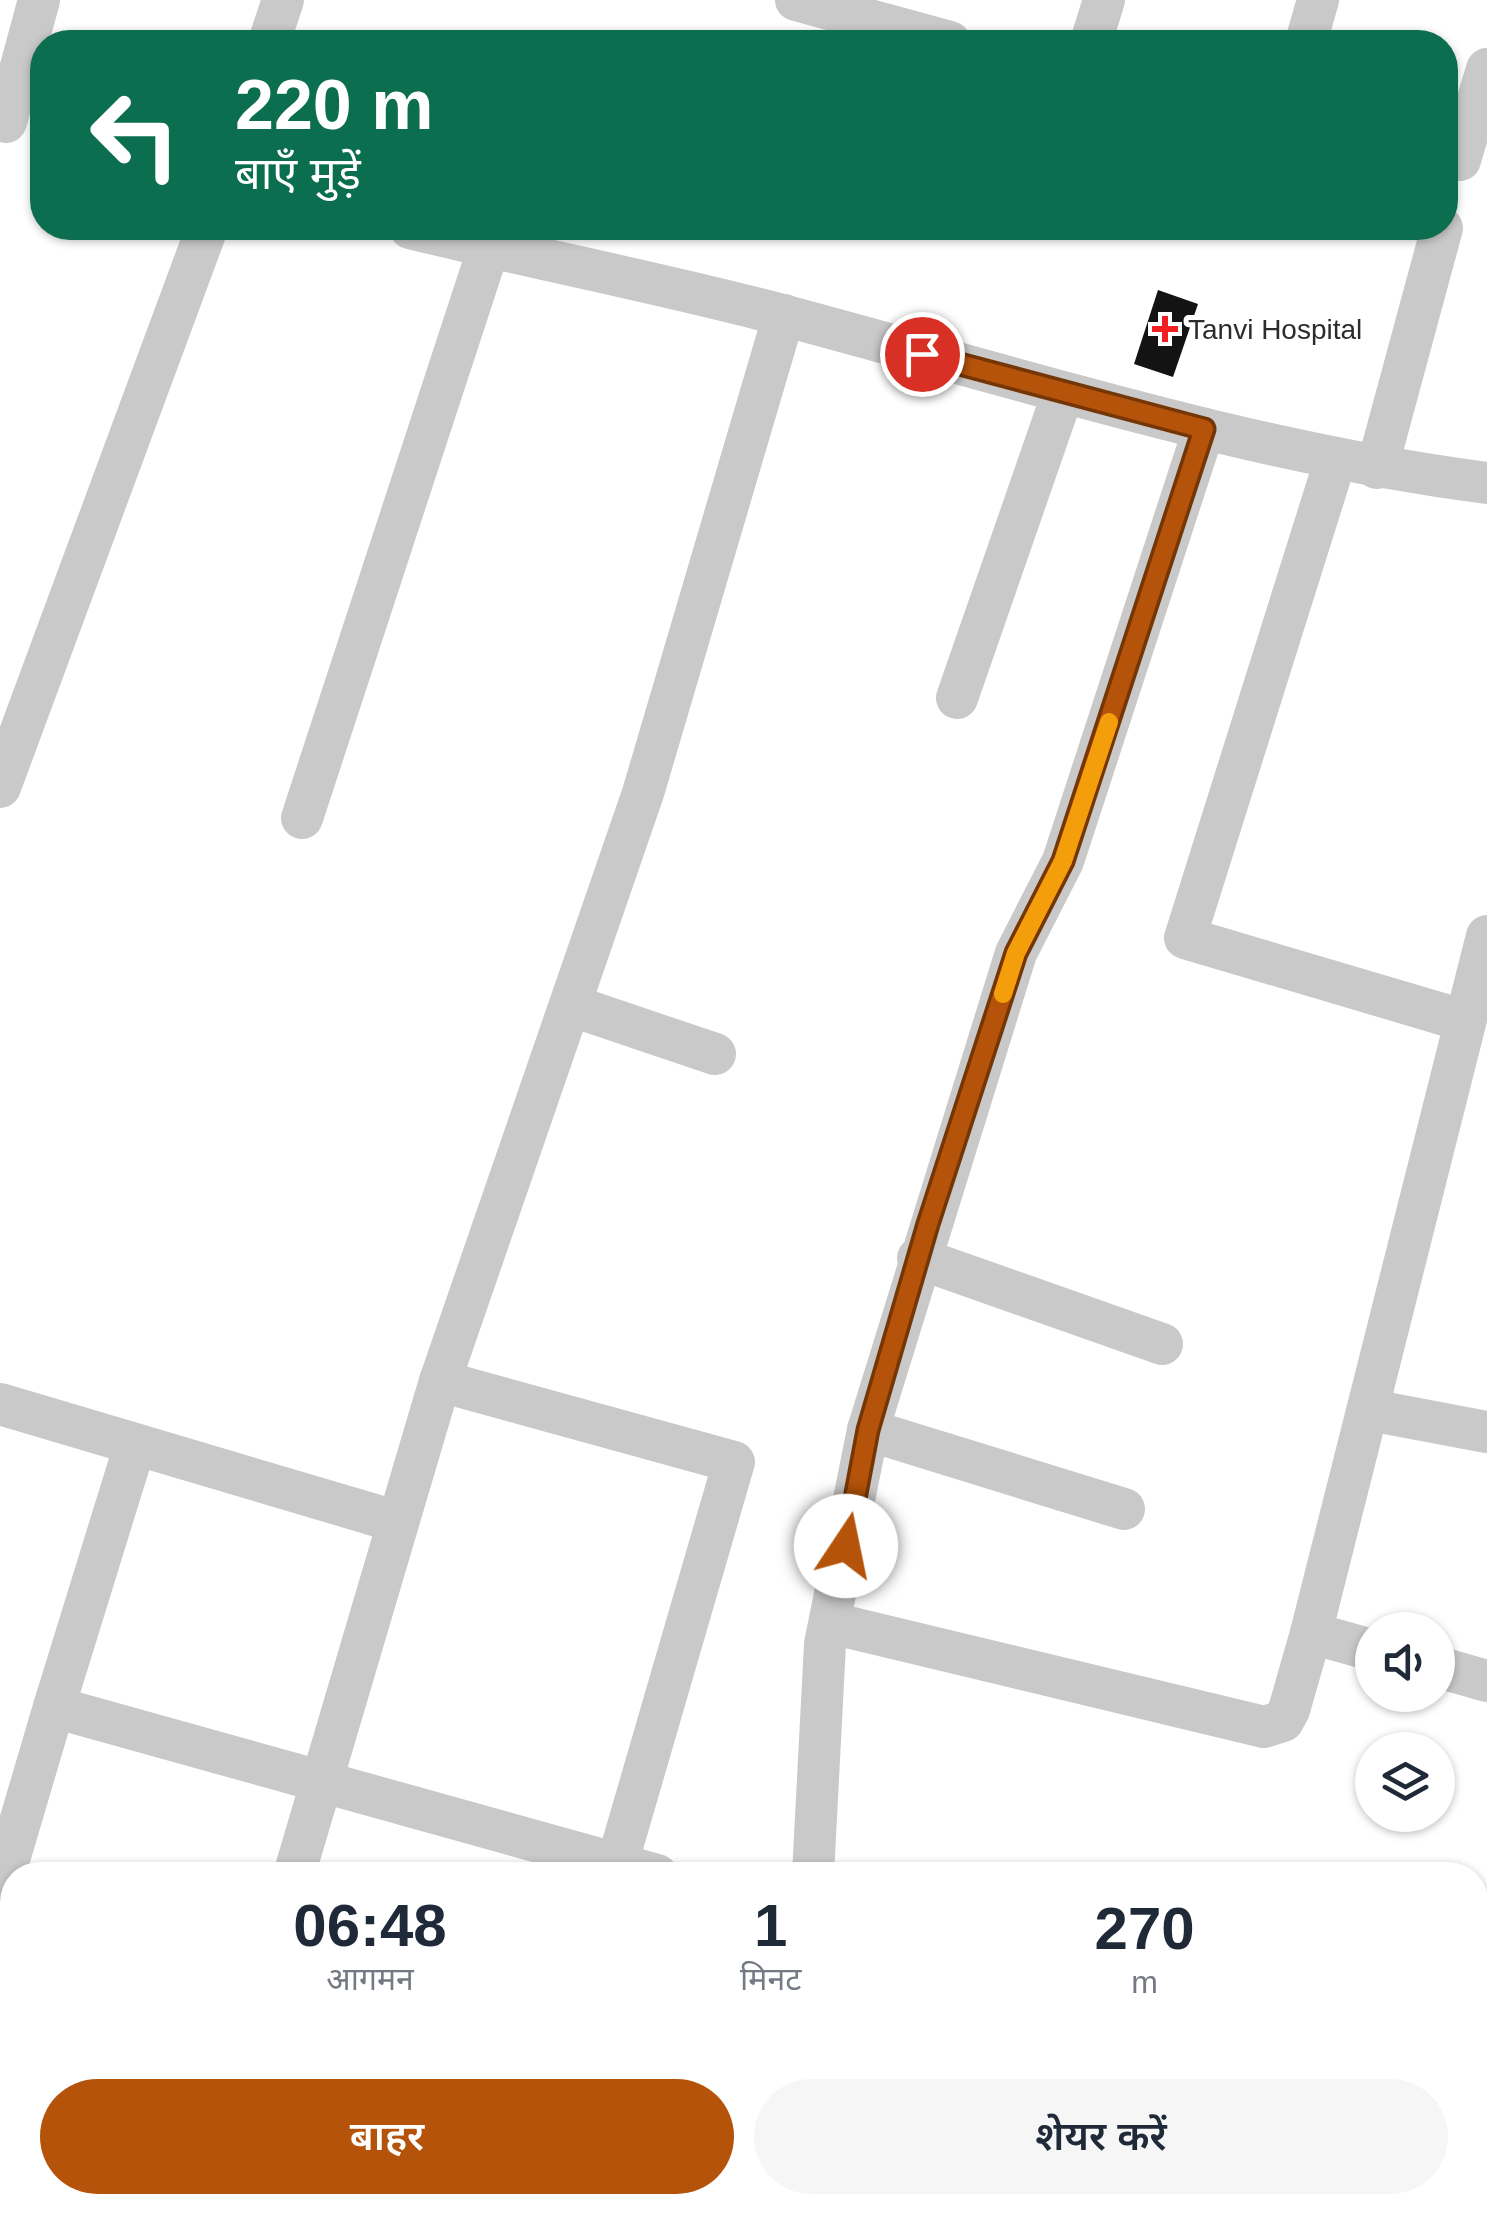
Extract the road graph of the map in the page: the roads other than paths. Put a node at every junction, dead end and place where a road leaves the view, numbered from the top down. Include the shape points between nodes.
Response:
1 (39, 0) edge
2 (283, 0) edge
3 (796, 0) edge
4 (1104, 0) edge
5 (1318, 0) edge
6 (33, 30) edge
7 (273, 30) edge
8 (906, 30) edge
9 (1095, 30) edge
10 (1309, 30) edge
11 (30, 49) edge
12 (1487, 69) edge
13 (16, 124) edge
14 (1458, 143) edge
15 (203, 240) edge
16 (459, 240) edge
17 (1439, 240) edge
18 (488, 247) junction
19 (784, 315) junction
20 (1063, 392) junction
21 (1204, 429) junction
22 (1336, 458) junction
23 (1377, 468) junction
24 (1487, 483) edge
25 (957, 698) dead end
26 (0, 787) edge
27 (302, 818) dead end
28 (1487, 936) edge
29 (570, 1006) junction
30 (1462, 1020) junction
31 (715, 1054) dead end
32 (1468, 1103) edge
33 (918, 1258) junction
34 (1162, 1344) dead end
35 (440, 1381) junction
36 (0, 1404) edge
37 (1370, 1410) junction
38 (868, 1430) junction
39 (1487, 1432) edge
40 (135, 1444) junction
41 (1124, 1508) dead end
42 (398, 1522) junction
43 (831, 1622) junction
44 (1312, 1634) junction
45 (1355, 1645) edge
46 (1455, 1673) edge
47 (1487, 1681) edge
48 (54, 1707) junction
49 (321, 1780) junction
50 (11, 1810) edge
51 (4, 1862) edge
52 (298, 1862) edge
53 (609, 1862) edge
54 (639, 1862) edge
55 (814, 1862) edge

1 - 6 street
2 - 7 street
3 - 8 street
4 - 9 street
5 - 10 street
11 - 13 street
12 - 14 street
15 - 26 street
16 - 18 street
17 - 23 street
18 - 19 street
18 - 27 street
19 - 20 street
19 - 29 street via 643,793
20 - 21 street
20 - 25 street
21 - 22 street
21 - 33 street via 1063,861 1016,953
22 - 23 street
22 - 30 street via 1184,938
23 - 24 street
28 - 30 street
29 - 31 street
29 - 35 street
30 - 32 street
32 - 37 street
33 - 34 street
33 - 38 street
35 - 42 street
35 - 54 street via 734,1462
36 - 40 street
37 - 39 street
37 - 44 street
38 - 41 street
38 - 43 street
40 - 42 street
40 - 48 street
42 - 49 street
43 - 44 street via 1264,1728 1283,1721 1289,1710
43 - 55 street
44 - 45 street
46 - 47 street
48 - 49 street
48 - 50 street
49 - 52 street
49 - 53 street
50 - 51 street

